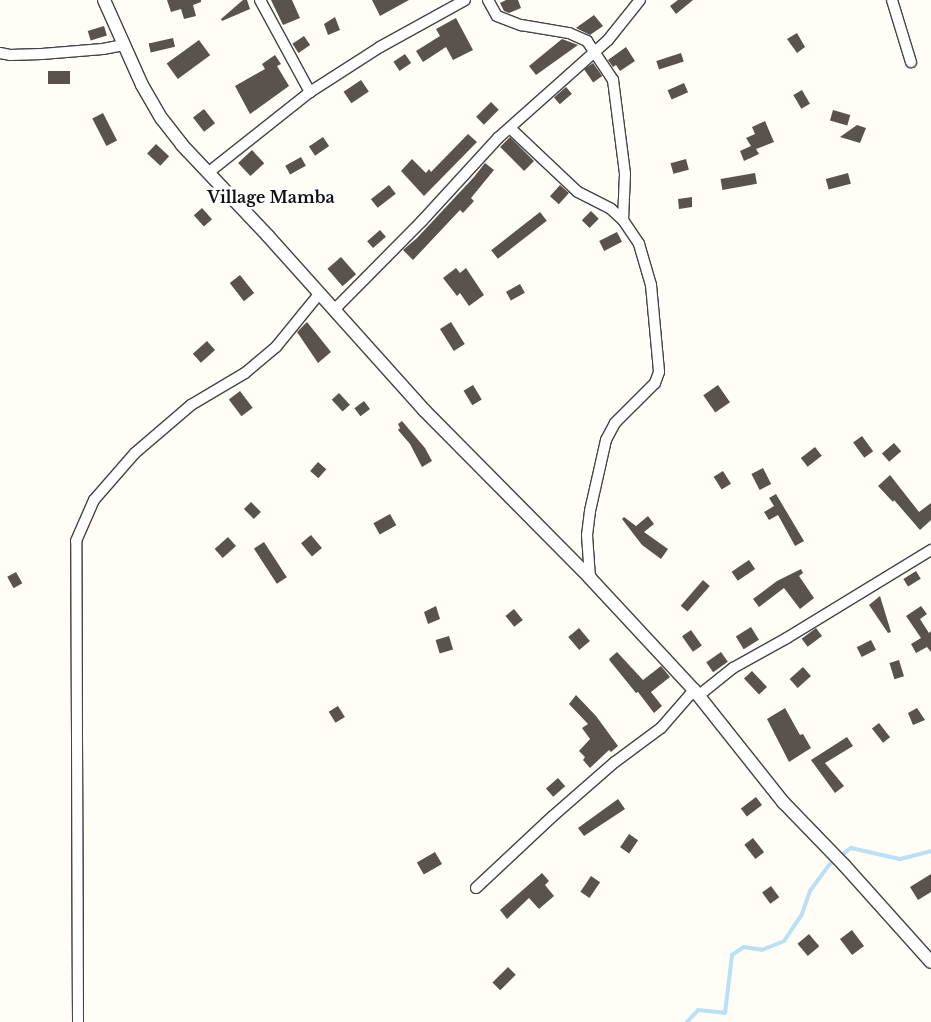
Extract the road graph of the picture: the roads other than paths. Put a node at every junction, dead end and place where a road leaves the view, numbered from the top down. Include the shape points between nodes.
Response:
1 (104, 0) edge
2 (260, 0) edge
3 (465, 0) edge
4 (488, 0) edge
5 (640, 0) edge
6 (892, 0) edge
7 (124, 45) junction
8 (595, 52) junction
9 (0, 53) edge
10 (911, 62) dead end
11 (310, 92) junction
12 (510, 128) junction
13 (209, 172) junction
14 (623, 220) junction
15 (319, 294) junction
16 (334, 310) junction
17 (931, 550) edge
18 (590, 578) junction
19 (696, 693) junction
20 (476, 888) dead end
21 (931, 962) edge
22 (78, 1022) edge

1 - 7 street
2 - 11 street
3 - 11 street via 380,47
4 - 8 street via 497,16 521,25 570,33 587,41
5 - 8 street
6 - 10 street
7 - 9 street via 104,49
7 - 13 street via 162,119
8 - 12 street
8 - 14 street via 613,80 625,174
11 - 13 street
12 - 14 street via 578,192 611,209
12 - 16 street
13 - 15 street
14 - 18 street via 639,244 651,285 659,372 655,383 615,423 606,440 587,535
15 - 16 street
15 - 22 street via 276,347 245,373 192,405 135,453 94,500 76,541
16 - 18 street via 424,410
17 - 19 street
18 - 19 street
19 - 20 street via 660,728 553,816
19 - 21 street via 759,773

